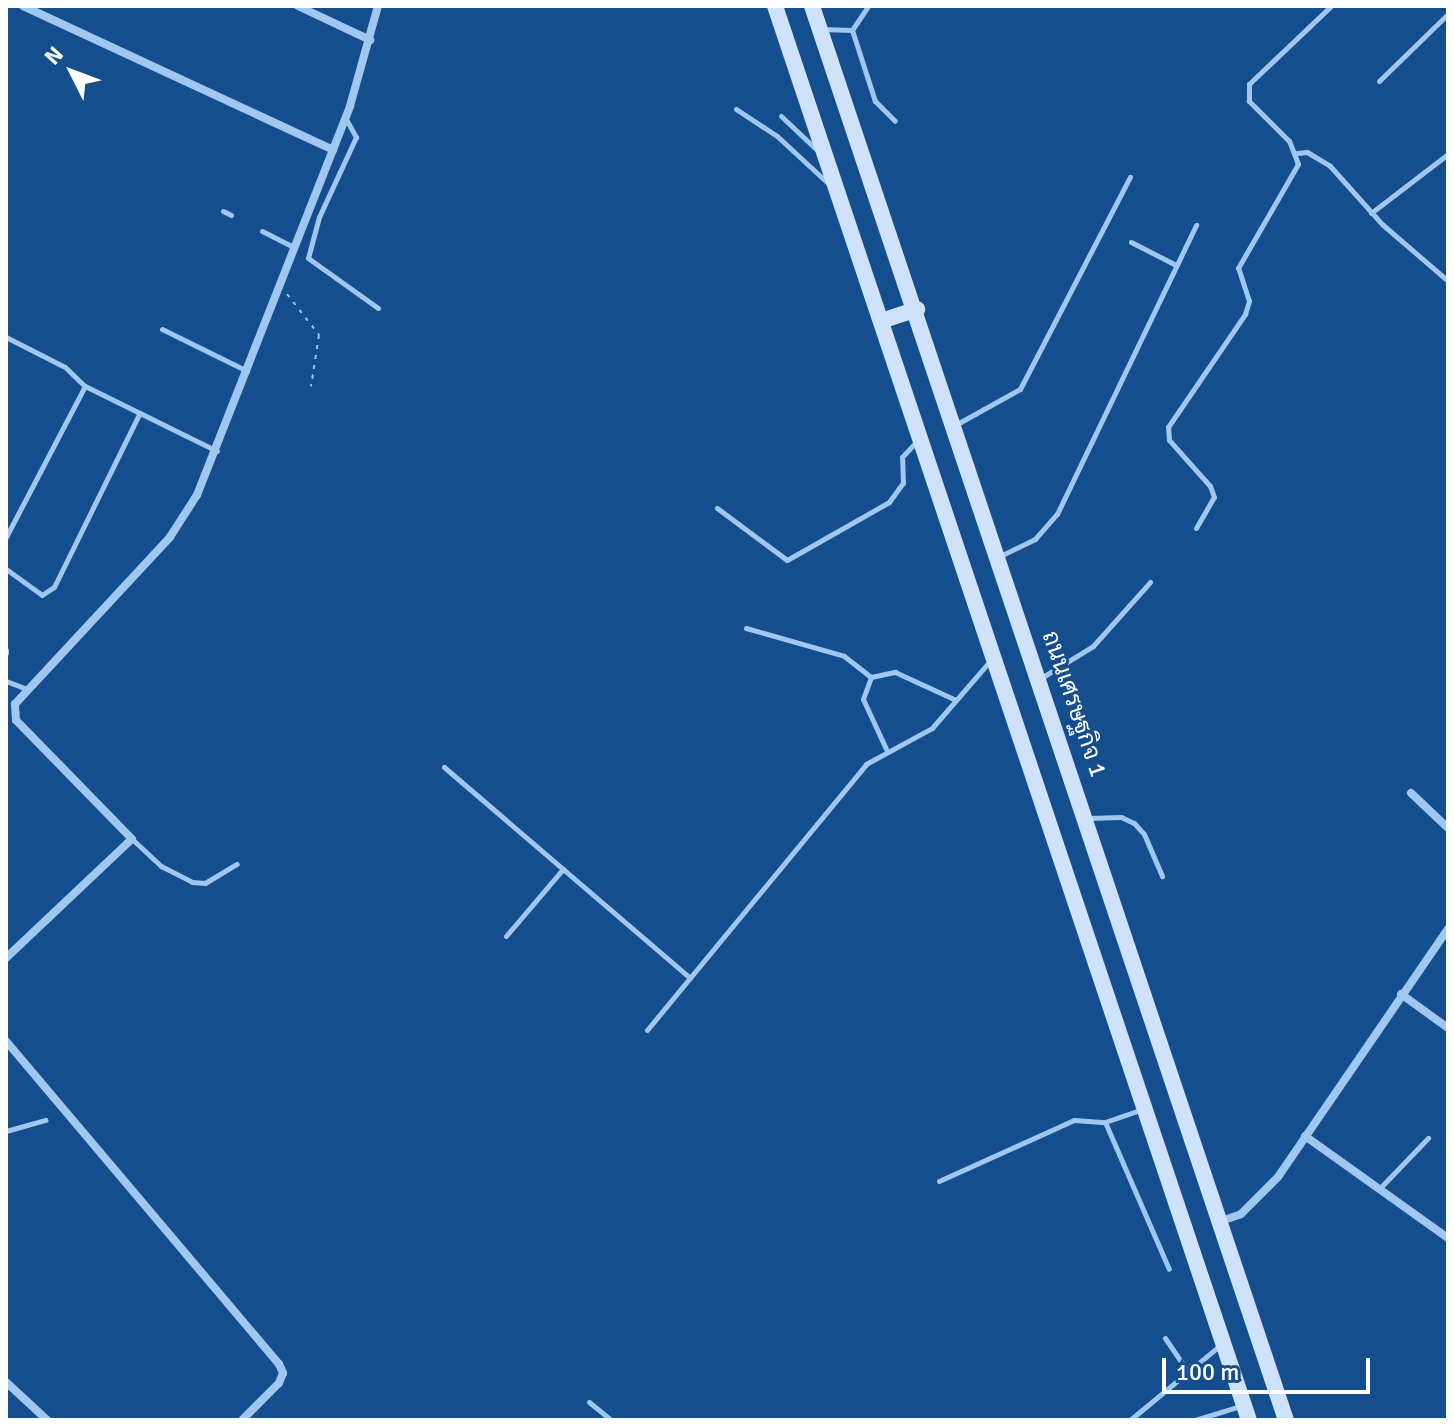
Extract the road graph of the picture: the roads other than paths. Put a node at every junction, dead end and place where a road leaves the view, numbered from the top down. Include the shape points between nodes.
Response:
1 (23, 6) edge
2 (298, 6) edge
3 (378, 6) edge
4 (775, 6) edge
5 (812, 6) edge
6 (868, 6) edge
7 (1331, 6) edge
8 (1448, 14) edge
9 (820, 30) junction
10 (852, 30) junction
11 (370, 40) junction
12 (1379, 81) dead end
13 (736, 109) dead end
14 (781, 116) dead end
15 (345, 118) junction
16 (895, 121) dead end
17 (333, 150) junction
18 (825, 152) junction
19 (1297, 153) junction
20 (1448, 154) edge
21 (1130, 177) dead end
22 (838, 187) junction
23 (223, 211) dead end
24 (1371, 213) junction
25 (231, 215) dead end
26 (1196, 225) dead end
27 (262, 231) dead end
28 (1131, 242) dead end
29 (296, 248) junction
30 (1177, 265) junction
31 (1448, 281) edge
32 (378, 308) dead end
33 (917, 309) junction
34 (884, 320) junction
35 (162, 329) dead end
36 (6, 337) edge
37 (248, 372) junction
38 (85, 386) junction
39 (139, 414) junction
40 (956, 424) junction
41 (923, 437) junction
42 (218, 451) junction
43 (717, 508) dead end
44 (1196, 528) dead end
45 (6, 537) edge
46 (999, 556) junction
47 (6, 569) edge
48 (1150, 582) dead end
49 (746, 628) dead end
50 (996, 654) junction
51 (871, 677) junction
52 (1040, 678) junction
53 (6, 681) edge
54 (27, 689) junction
55 (956, 700) junction
56 (887, 751) junction
57 (444, 767) dead end
58 (1411, 793) dead end
59 (1087, 818) junction
60 (1448, 828) edge
61 (132, 839) junction
62 (237, 864) dead end
63 (563, 869) junction
64 (1162, 876) dead end
65 (1448, 929) edge
66 (506, 936) dead end
67 (6, 958) edge
68 (690, 978) junction
69 (1401, 994) junction
70 (1448, 1028) edge
71 (647, 1030) dead end
72 (6, 1041) edge
73 (1147, 1107) junction
74 (45, 1120) dead end
75 (1105, 1122) junction
76 (6, 1131) edge
77 (1305, 1136) junction
78 (1428, 1138) dead end
79 (939, 1181) dead end
80 (1379, 1189) junction
81 (1221, 1221) junction
82 (1448, 1238) edge
83 (1169, 1269) dead end
84 (1165, 1338) dead end
85 (1223, 1342) junction
86 (1188, 1372) junction
87 (6, 1382) edge
88 (589, 1402) dead end
89 (1246, 1413) edge
90 (47, 1420) edge
91 (242, 1420) edge
92 (611, 1420) edge
93 (1130, 1420) edge
94 (1195, 1420) edge
95 (1286, 1420) edge

1 - 17 street
2 - 11 street
3 - 11 street
4 - 18 main road
5 - 9 main road, ถนนเศรษฐกิจ 1
6 - 10 lane
7 - 19 lane via 1256,74 1247,93
8 - 12 lane
9 - 10 lane
9 - 33 main road, ถนนเศรษฐกิจ 1
10 - 16 lane via 875,101
11 - 15 street
13 - 22 lane via 777,136 824,183
14 - 18 lane via 813,148
15 - 17 street
15 - 32 lane via 354,125 356,137 319,217 308,258
17 - 29 street
18 - 22 main road
19 - 24 lane via 1307,152 1330,166
19 - 44 lane via 1292,179 1255,230 1238,268 1249,301 1245,314 1168,427 1169,440 1214,497
20 - 24 lane
21 - 40 lane via 1020,389
22 - 34 main road
23 - 25 lane
24 - 31 lane
26 - 30 lane
27 - 29 lane
28 - 30 lane
29 - 37 street
30 - 46 lane via 1057,514 1035,539
33 - 34 main road
33 - 40 main road, ถนนเศรษฐกิจ 1
34 - 41 main road
35 - 37 lane
36 - 38 lane via 65,367
37 - 42 street
38 - 39 lane
38 - 45 lane
39 - 42 lane
39 - 47 lane via 54,587 42,595
40 - 46 main road, ถนนเศรษฐกิจ 1
41 - 43 lane via 902,457 903,483 889,502 787,560
41 - 50 main road
42 - 54 street via 170,537
46 - 52 main road, ถนนเศรษฐกิจ 1
48 - 52 lane via 1093,646
49 - 51 lane via 844,656
50 - 55 lane
50 - 73 main road
51 - 55 lane via 895,672
51 - 56 lane via 863,699
52 - 59 main road, ถนนเศรษฐกิจ 1
53 - 54 lane
54 - 61 street via 15,704 16,720
55 - 56 lane via 919,738
56 - 68 lane via 866,764
57 - 63 lane
58 - 60 street
59 - 64 lane via 1121,817 1134,823
59 - 81 main road, ถนนเศรษฐกิจ 1
61 - 62 lane via 161,866 192,882 205,883
61 - 67 street
63 - 66 lane
63 - 68 lane
65 - 69 street
68 - 71 lane
69 - 70 street
69 - 77 street
72 - 91 street via 279,1364 279,1383
73 - 75 lane
73 - 85 main road
74 - 76 lane
75 - 79 lane via 1074,1120
75 - 83 lane
77 - 80 street
77 - 81 street via 1252,1206
78 - 80 lane
80 - 82 street
81 - 95 main road, ถนนเศรษฐกิจ 1
84 - 86 lane
85 - 86 lane
85 - 89 main road
86 - 93 lane
87 - 90 street
88 - 92 lane
89 - 94 lane

